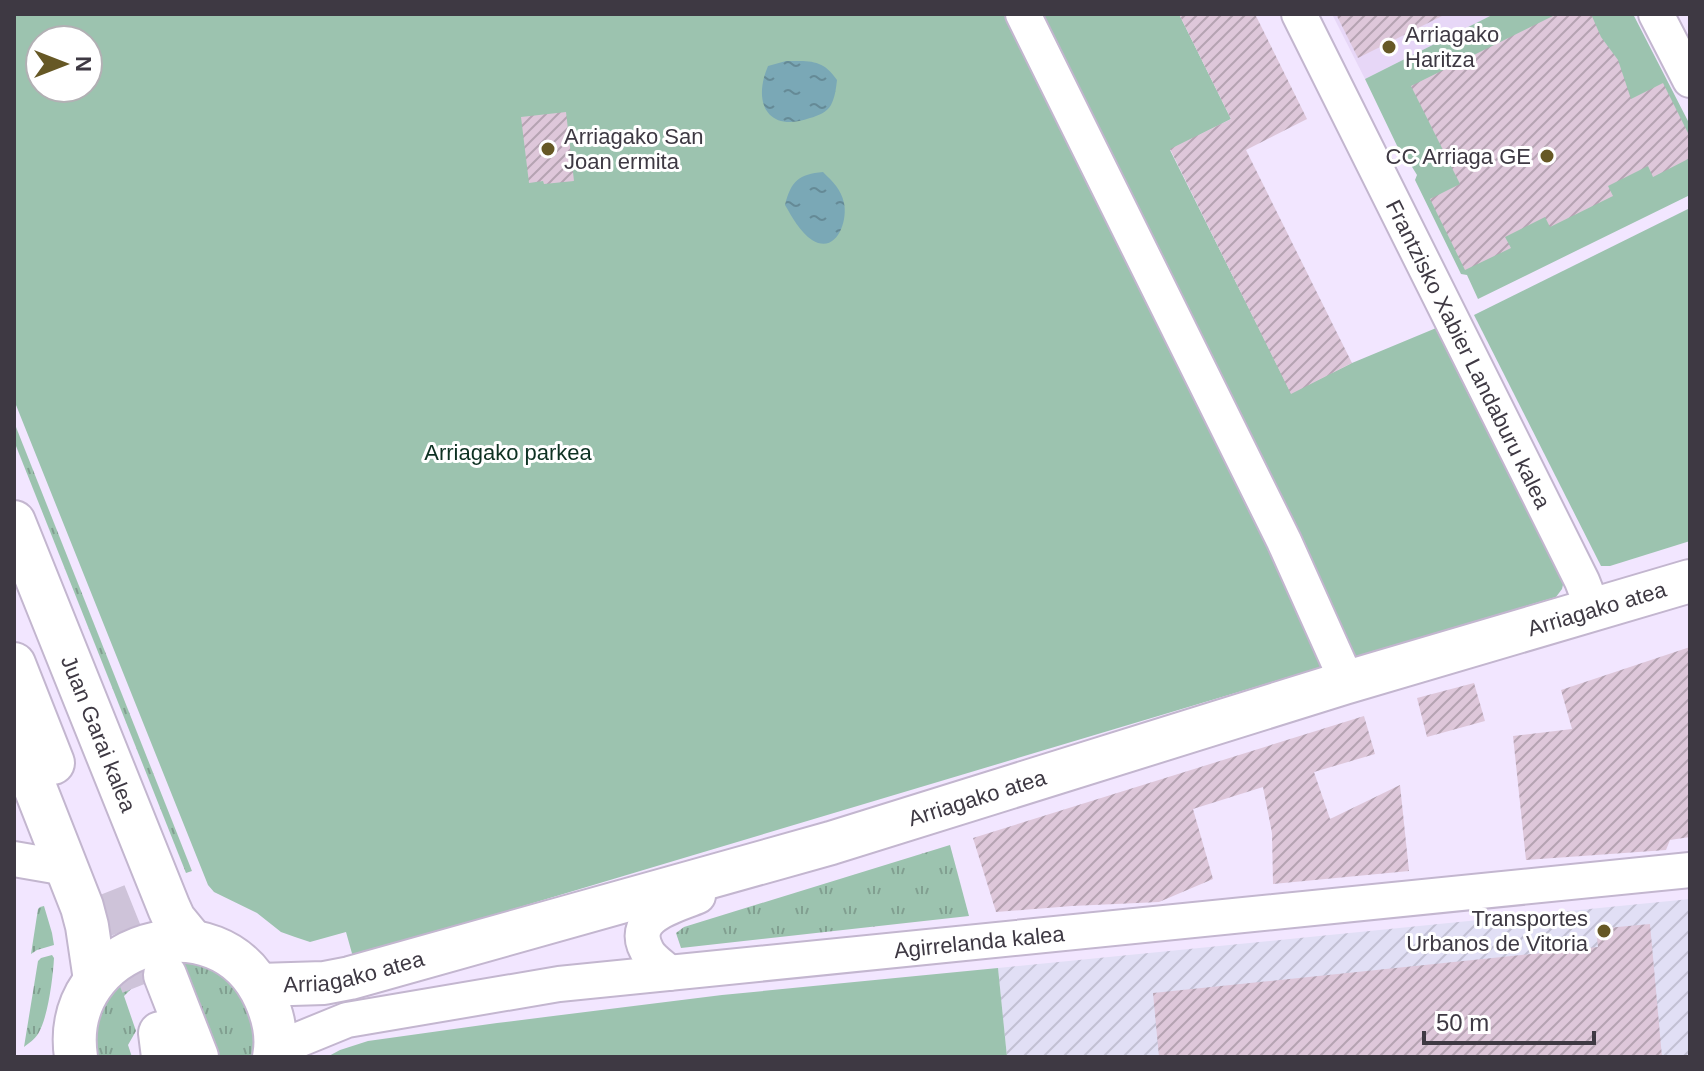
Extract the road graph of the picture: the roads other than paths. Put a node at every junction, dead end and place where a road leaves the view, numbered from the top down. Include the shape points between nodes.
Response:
1 (1023, 14) edge
2 (1299, 14) edge
3 (1656, 14) edge
4 (1690, 80) edge
5 (14, 522) edge
6 (1690, 581) edge
7 (14, 595) edge
8 (1593, 609) junction
9 (14, 664) edge
10 (1341, 668) dead end
11 (14, 734) edge
12 (809, 849) junction
13 (14, 859) edge
14 (66, 868) junction
15 (1690, 870) edge
16 (192, 941) junction
17 (669, 973) junction
18 (95, 980) junction
19 (259, 985) junction
20 (158, 1019) tunnel mouth
21 (69, 1050) edge
22 (275, 1053) edge
23 (197, 1057) edge

1 - 10 street
2 - 8 street, Frantzisko Xabier Landaburu kalea
3 - 4 street
5 - 16 main road, Juan Garai kalea via 169,908
6 - 8 main road, Arriagako atea
7 - 9 main road, Juan Garai kalea via 117,888
8 - 12 main road, Arriagako atea
11 - 14 main road
12 - 17 street via 653,915 645,923 643,940 647,952
12 - 19 main road, Arriagako atea via 350,978
13 - 14 street
14 - 18 main road via 87,926
15 - 17 street, Agirrelanda kalea
16 - 18 main road via 138,947
16 - 19 main road via 241,964
17 - 22 street, Agirrelanda kalea via 559,984 347,1020
18 - 21 main road
19 - 22 main road via 273,1016
20 - 23 main road

